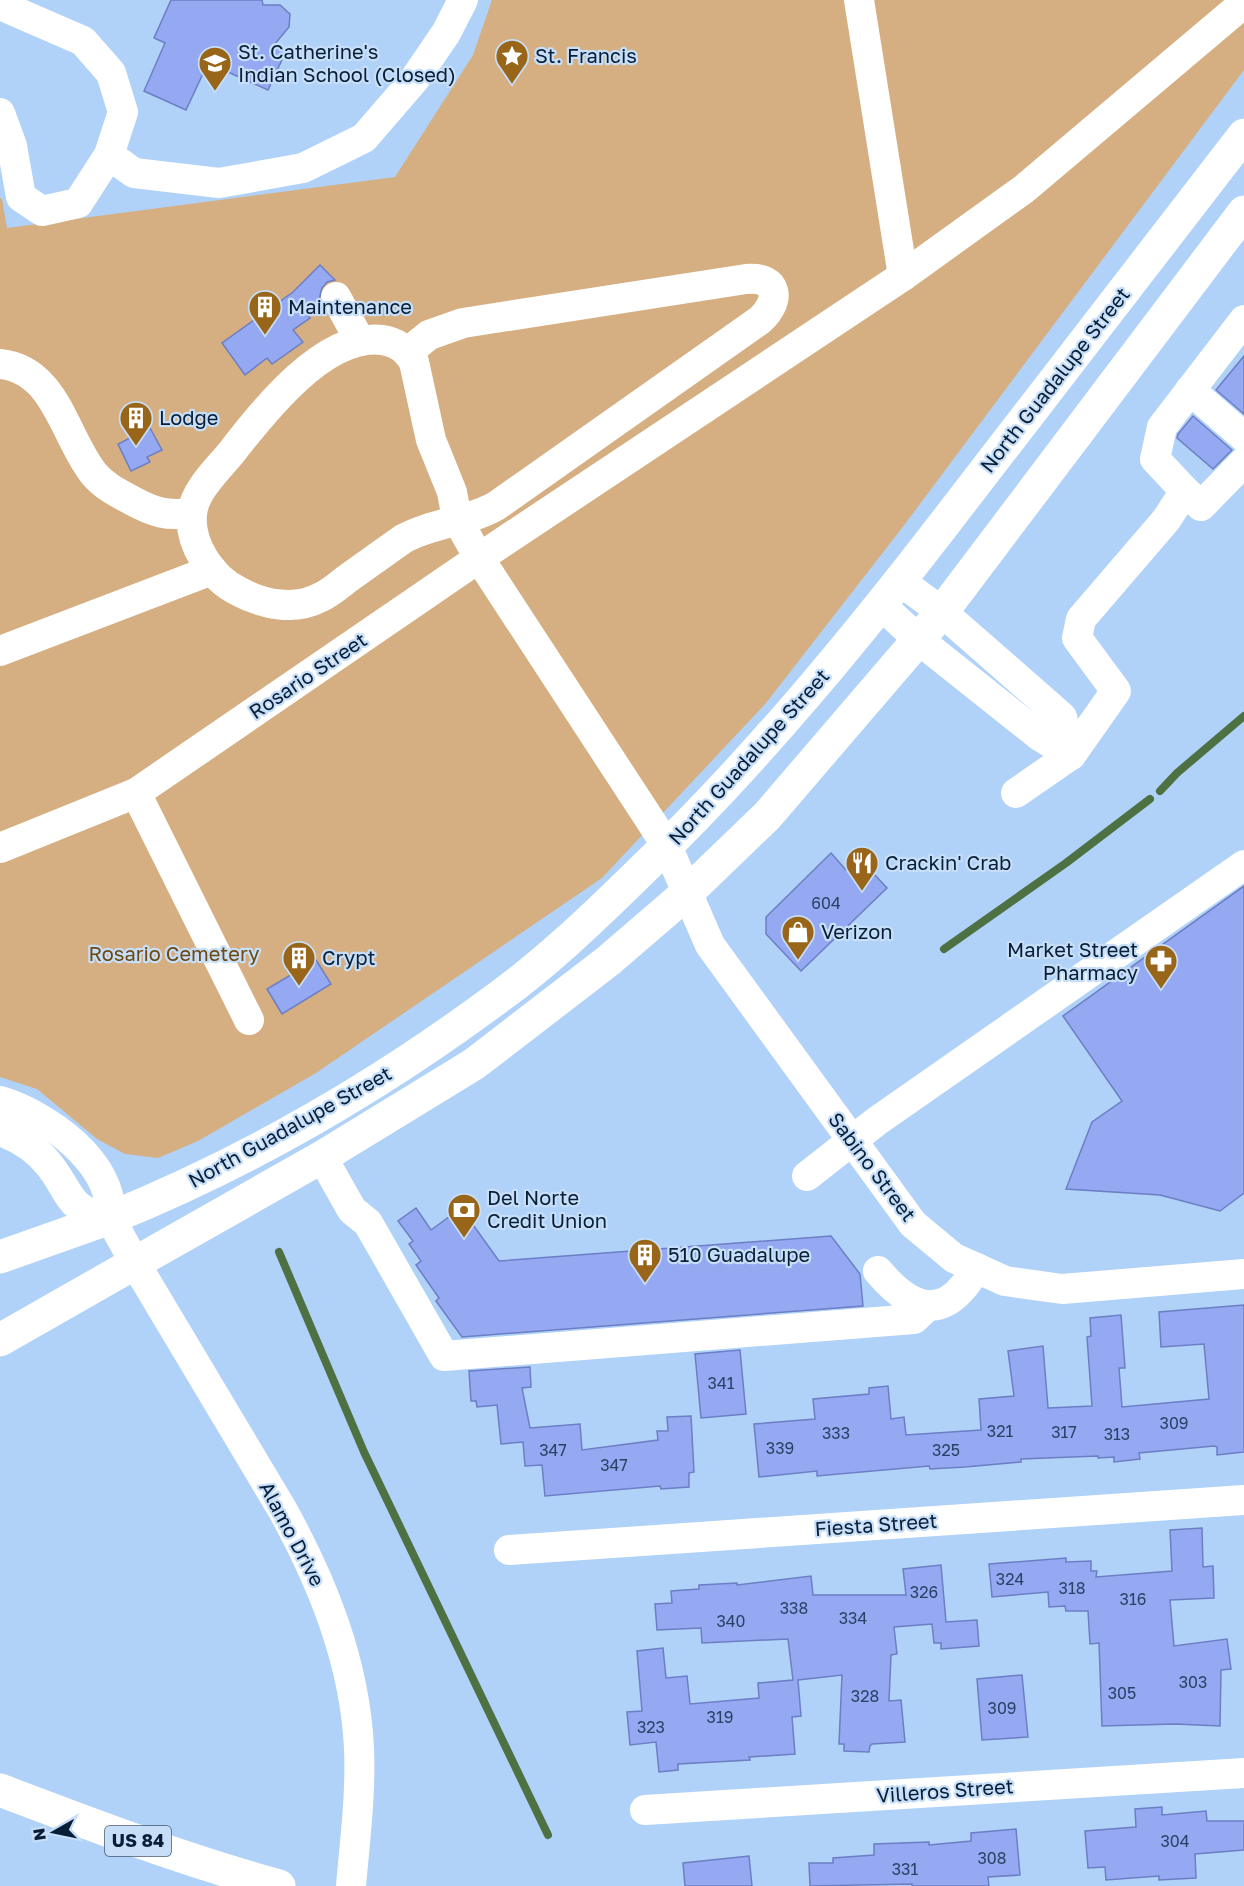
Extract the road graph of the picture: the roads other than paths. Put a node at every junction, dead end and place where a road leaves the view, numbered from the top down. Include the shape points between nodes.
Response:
1 (463, 0) edge
2 (860, 0) edge
3 (1244, 3) edge
4 (0, 5) edge
5 (0, 113) edge
6 (1244, 135) edge
7 (109, 155) junction
8 (1244, 212) edge
9 (903, 276) junction
10 (336, 297) dead end
11 (1244, 320) edge
12 (360, 341) junction
13 (408, 352) junction
14 (0, 364) edge
15 (1190, 390) junction
16 (1244, 437) edge
17 (1244, 462) edge
18 (1185, 491) junction
19 (192, 513) junction
20 (457, 519) junction
21 (479, 558) junction
22 (212, 570) junction
23 (891, 593) junction
24 (942, 612) junction
25 (919, 640) junction
26 (0, 651) edge
27 (1071, 755) junction
28 (136, 793) junction
29 (1016, 793) dead end
30 (667, 846) junction
31 (0, 848) edge
32 (1244, 865) edge
33 (687, 893) junction
34 (249, 1020) dead end
35 (0, 1101) edge
36 (0, 1131) edge
37 (851, 1140) junction
38 (322, 1156) junction
39 (807, 1176) dead end
40 (110, 1218) junction
41 (0, 1257) edge
42 (135, 1263) junction
43 (977, 1269) junction
44 (878, 1270) dead end
45 (1244, 1274) edge
46 (928, 1306) junction
47 (0, 1340) edge
48 (1244, 1500) edge
49 (508, 1550) dead end
50 (1244, 1773) edge
51 (0, 1790) edge
52 (645, 1810) dead end
53 (279, 1886) edge
54 (351, 1886) edge

1 - 7 street via 414,80 364,138 303,168 219,183 135,173
2 - 9 street
3 - 9 street, Rosario Street via 1024,189
4 - 7 street via 82,41 111,73 123,112
5 - 7 street via 12,146 21,197 42,211 78,202
6 - 23 main road, North Guadalupe Street
8 - 24 main road, North Guadalupe Street
9 - 21 street, Rosario Street
10 - 12 street
11 - 15 street
12 - 13 street via 386,340
12 - 19 street via 320,360 274,400 202,491
13 - 20 street, Sabino Street via 418,375 431,440 452,492
13 - 20 street via 429,335 463,323 746,279 763,279 773,289 772,306 760,320 496,506
14 - 19 street via 21,369 42,386 86,462 106,485 159,514
15 - 16 street
15 - 18 street via 1162,427 1155,459
17 - 18 street via 1201,506
18 - 27 street via 1166,520 1081,620 1077,638 1116,691
19 - 22 street via 198,548
20 - 21 street, Sabino Street
20 - 22 street via 417,531 322,597 305,603 275,604 248,596 221,581
21 - 28 street, Rosario Street
21 - 30 street, Sabino Street
22 - 26 street
23 - 24 street
23 - 25 street
23 - 30 main road, North Guadalupe Street via 815,686
24 - 25 main road, North Guadalupe Street
24 - 27 street via 1062,717
25 - 27 street via 1041,737
25 - 33 main road, North Guadalupe Street via 766,816
27 - 29 street
28 - 31 street, Rosario Street
28 - 34 street
30 - 33 street, Sabino Street
30 - 40 main road, North Guadalupe Street via 587,923 494,1001 360,1092 207,1176
32 - 37 street
33 - 37 street, Sabino Street via 710,945
33 - 38 main road, North Guadalupe Street via 608,962 474,1064
35 - 40 street via 34,1114 71,1142 105,1182
36 - 40 street via 38,1153 77,1207
37 - 39 street
37 - 43 street, Sabino Street via 913,1224 954,1257
38 - 42 main road, North Guadalupe Street
38 - 46 street via 352,1210 368,1223 444,1356 914,1319
40 - 41 main road, North Guadalupe Street
40 - 42 street, Alamo Drive
42 - 47 main road, North Guadalupe Street
42 - 54 street, Alamo Drive via 282,1509 328,1606 346,1664 358,1739 359,1800
43 - 45 street, Sabino Street via 1005,1281 1062,1289
43 - 46 street via 948,1301
44 - 46 street via 904,1296
48 - 49 street, Fiesta Street
50 - 52 street, Villeros Street
51 - 53 main road, US 84 via 122,1836

